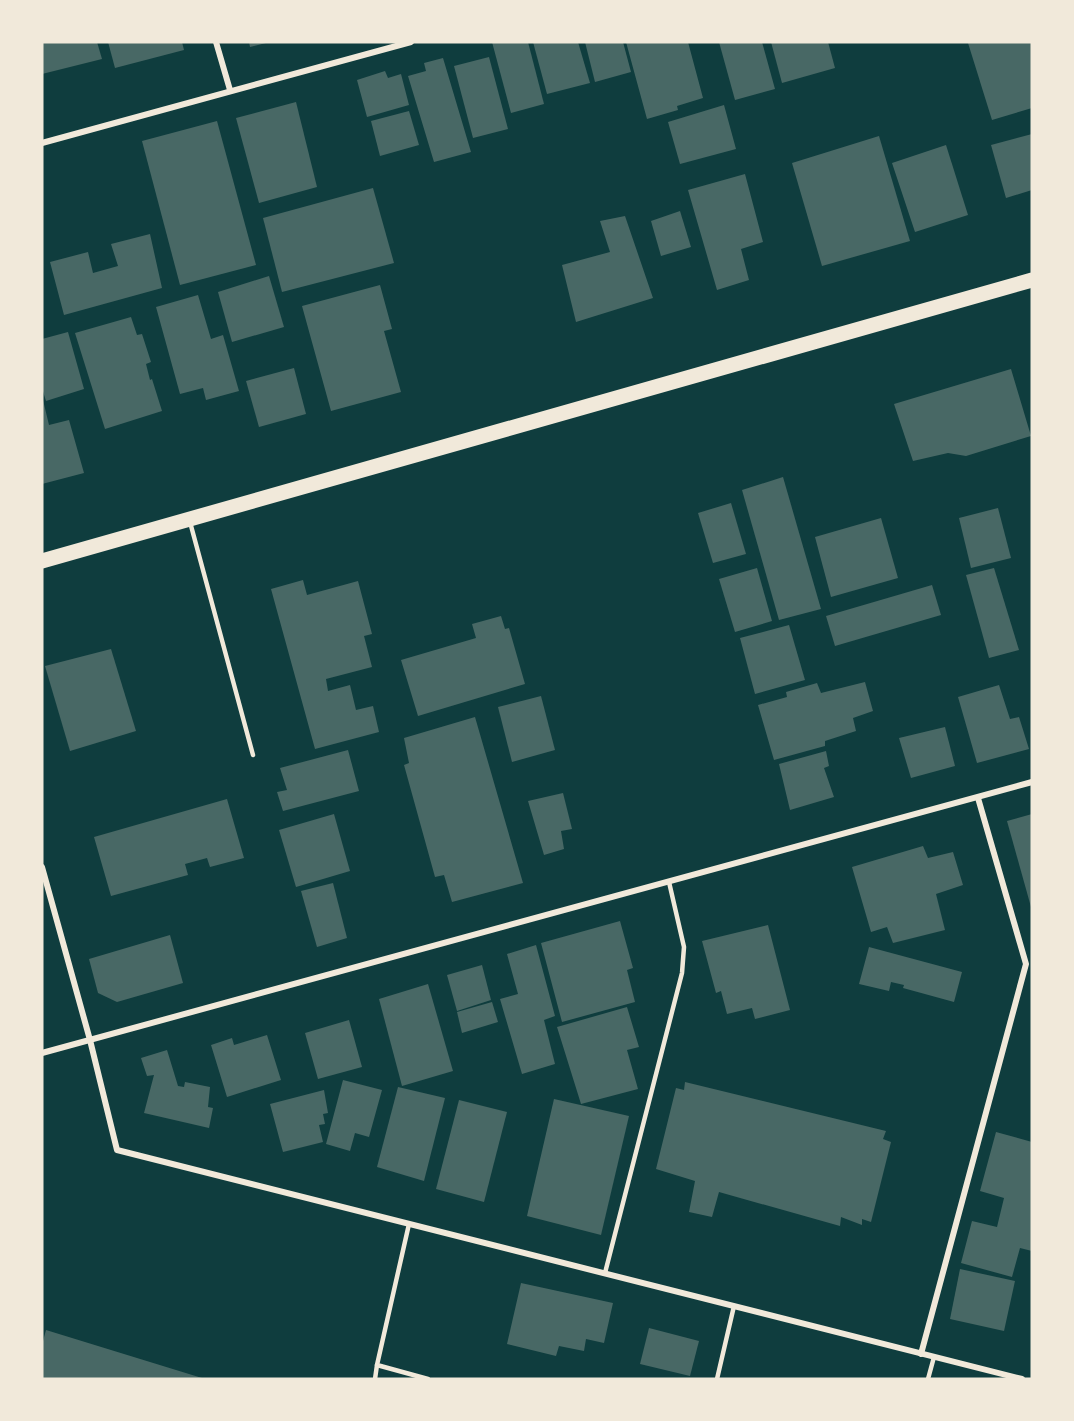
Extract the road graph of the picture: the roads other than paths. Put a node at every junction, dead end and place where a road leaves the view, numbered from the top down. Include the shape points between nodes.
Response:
1 (216, 42) edge
2 (411, 42) edge
3 (230, 90) junction
4 (42, 143) edge
5 (1032, 280) edge
6 (189, 519) junction
7 (42, 561) edge
8 (253, 754) dead end
9 (1032, 782) edge
10 (978, 798) junction
11 (42, 867) edge
12 (669, 882) junction
13 (90, 1040) junction
14 (42, 1053) edge
15 (409, 1224) junction
16 (605, 1273) junction
17 (734, 1306) junction
18 (921, 1354) junction
19 (933, 1357) junction
20 (377, 1365) junction
21 (375, 1379) edge
22 (428, 1379) edge
23 (717, 1379) edge
24 (928, 1379) edge
25 (1022, 1379) edge

1 - 3 street
2 - 3 street
3 - 4 street
5 - 6 main road
6 - 7 main road
6 - 8 lane
9 - 10 street
10 - 12 street
10 - 18 street via 1026,964
11 - 13 street
12 - 13 street
12 - 16 lane via 684,947 682,973
13 - 14 street
13 - 15 street via 117,1150
15 - 16 street
15 - 20 lane
16 - 17 street
17 - 18 street
17 - 23 lane
18 - 19 street
19 - 24 lane
19 - 25 street
20 - 21 lane
20 - 22 lane

